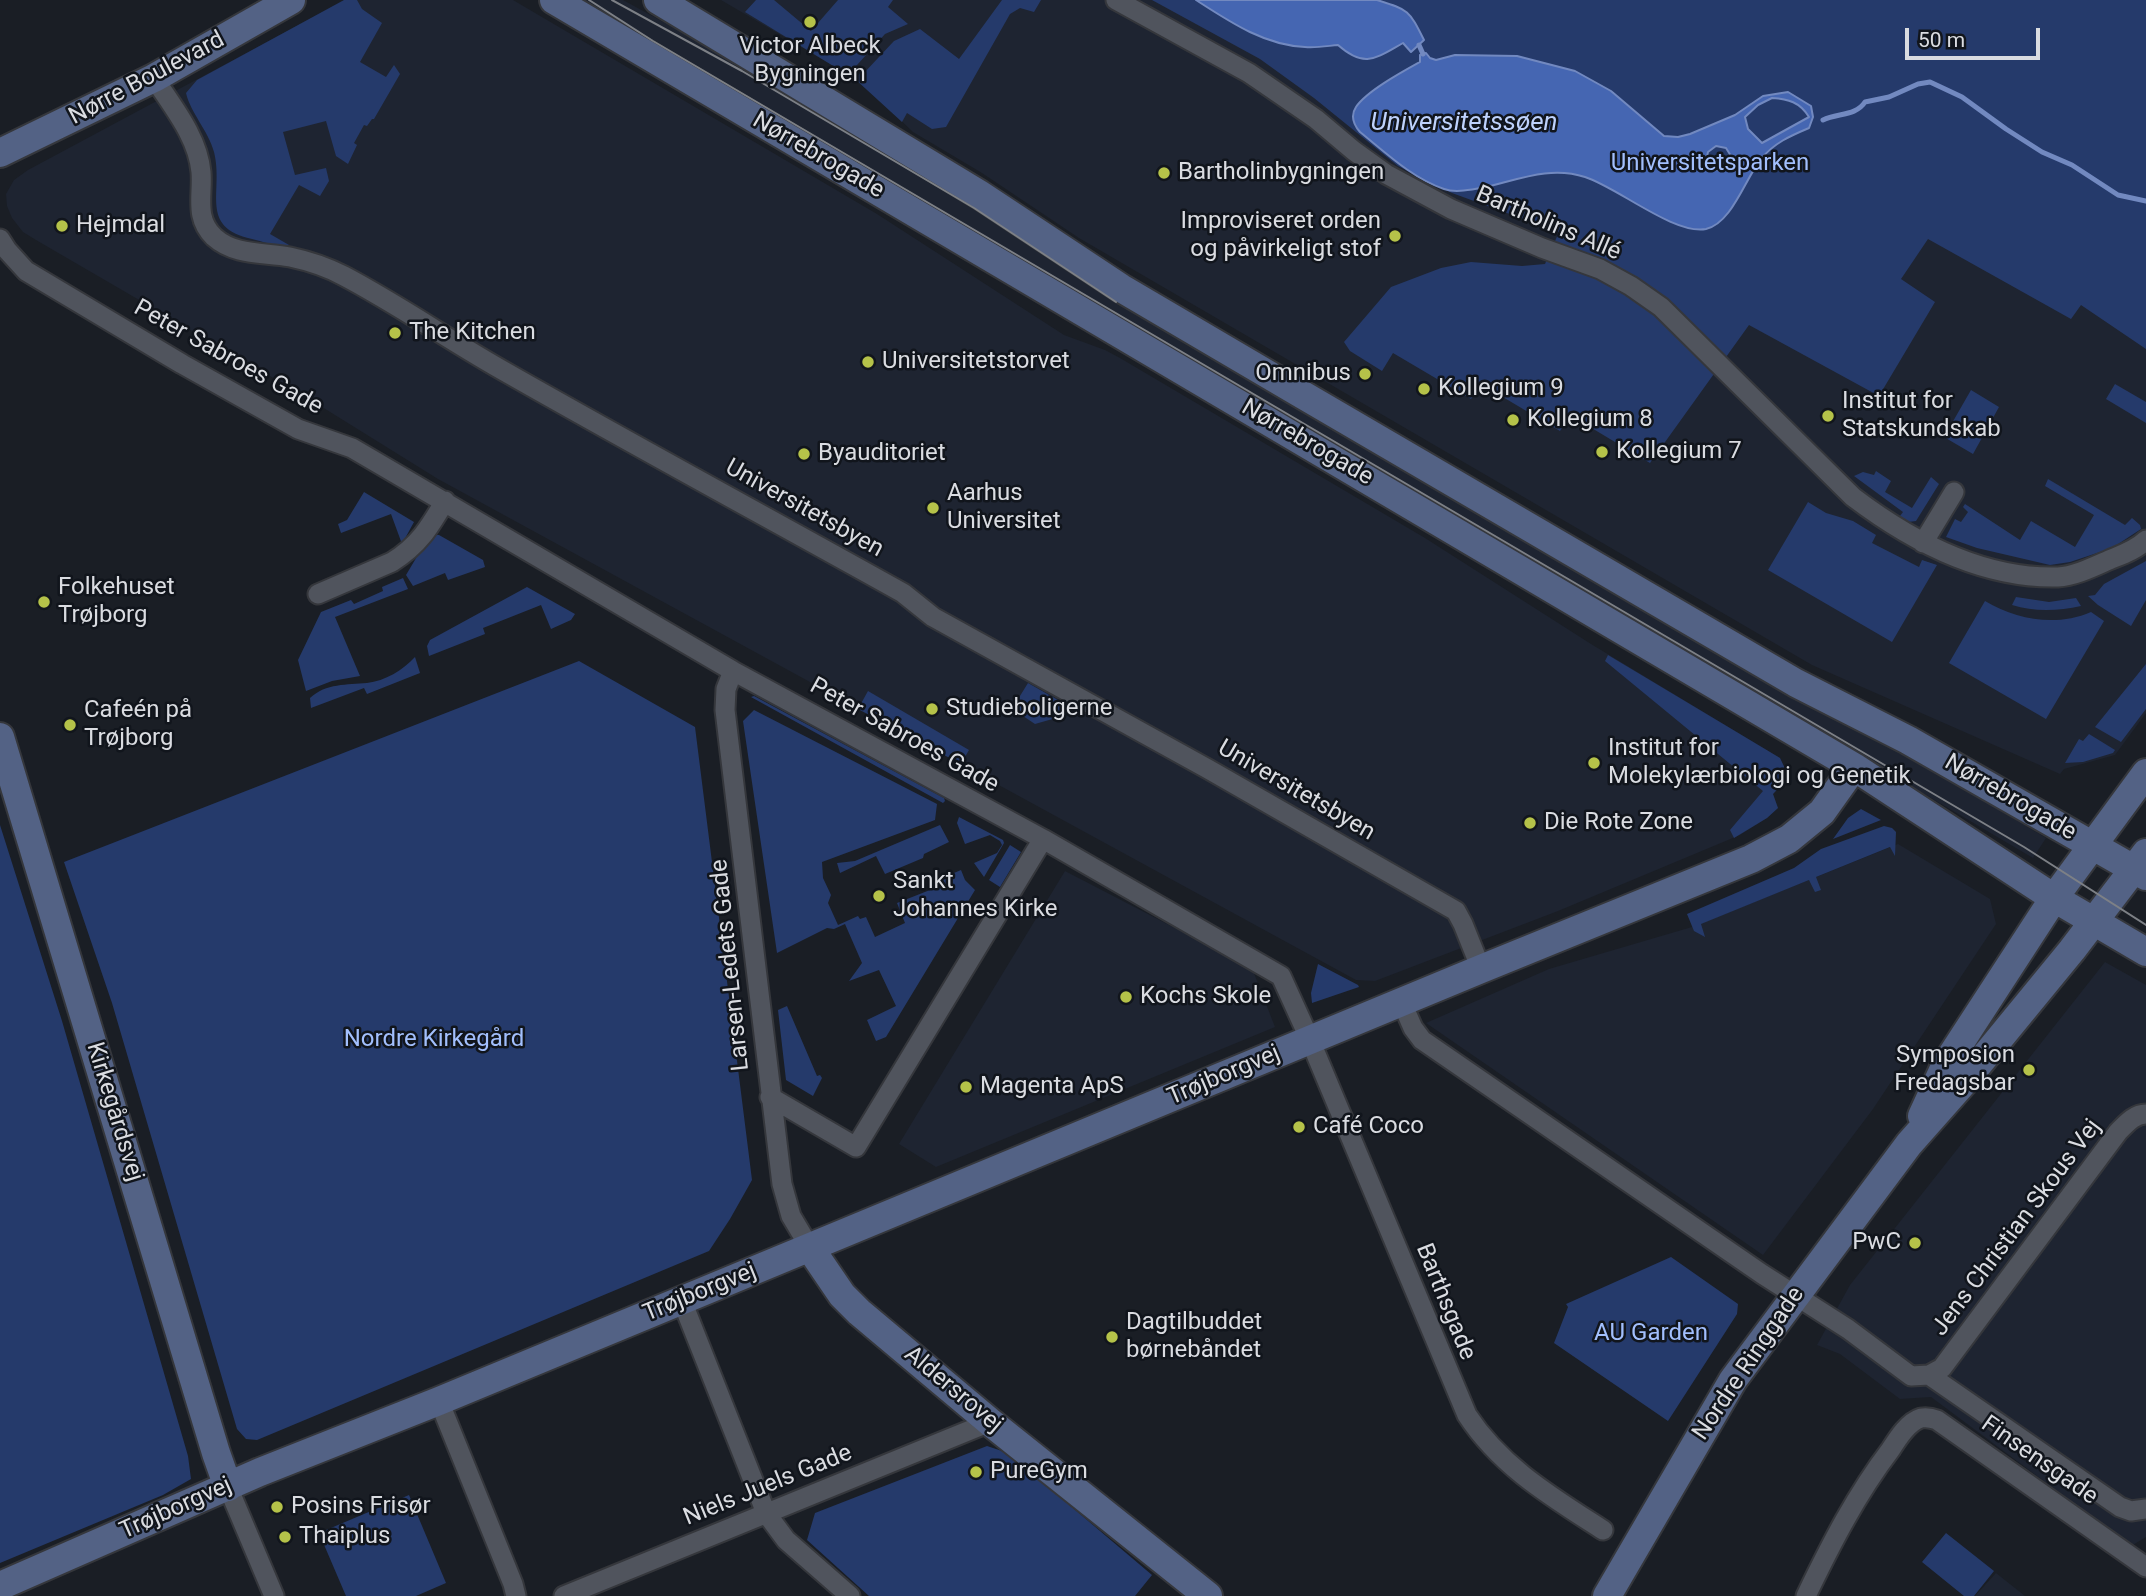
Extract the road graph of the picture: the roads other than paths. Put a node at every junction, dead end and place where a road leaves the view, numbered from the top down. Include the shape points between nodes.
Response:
1 (291, 0) edge
2 (554, 0) edge
3 (658, 0) edge
4 (1115, 0) edge
5 (155, 78) junction
6 (0, 153) edge
7 (0, 239) edge
8 (1954, 492) dead end
9 (445, 501) junction
10 (2146, 540) edge
11 (1923, 543) junction
12 (318, 594) dead end
13 (733, 671) junction
14 (0, 737) edge
15 (1854, 767) junction
16 (2146, 773) edge
17 (1043, 839) junction
18 (2091, 845) junction
19 (2142, 866) edge
20 (2054, 898) junction
21 (2095, 922) junction
22 (2146, 952) edge
23 (1480, 969) junction
24 (1402, 1003) junction
25 (1311, 1040) junction
26 (770, 1097) junction
27 (2146, 1114) edge
28 (1909, 1144) junction
29 (810, 1248) junction
30 (1795, 1295) junction
31 (682, 1301) junction
32 (1929, 1375) junction
33 (439, 1401) junction
34 (990, 1422) junction
35 (228, 1486) junction
36 (2146, 1509) edge
37 (766, 1513) junction
38 (1603, 1530) dead end
39 (2146, 1567) edge
40 (0, 1586) edge
41 (274, 1596) edge
42 (516, 1596) edge
43 (564, 1596) edge
44 (850, 1596) edge
45 (1208, 1596) edge
46 (1607, 1596) edge
47 (1807, 1596) edge

1 - 5 street, Nørre Boulevard
2 - 15 street, Nørrebrogade
3 - 18 street, Nørrebrogade via 979,194 1121,288 1796,683 1908,740
4 - 11 street, Bartholins Allé via 1249,73 1392,177 1451,209 1631,286 1661,307 1853,497
5 - 6 street, Nørre Boulevard
5 - 23 street, Universitetsbyen via 195,144 204,222 223,243 237,250 324,266 354,281 509,375 903,593 933,617 1456,911
7 - 9 street, Peter Sabroes Gade via 26,271 182,364 298,429 352,448
8 - 11 street
9 - 12 street via 424,536 402,555
9 - 13 street, Peter Sabroes Gade
10 - 11 street, Bartholins Allé via 2090,569 2061,577 2015,575
13 - 17 street, Peter Sabroes Gade
13 - 26 street, Larsen-Ledets Gade via 724,710
14 - 35 street, Kirkegårdsvej
15 - 20 street, Nørrebrogade
15 - 23 street, Trøjborgvej via 1822,812 1789,839 1751,859
16 - 18 street, Nordre Ringgade
17 - 25 street, Peter Sabroes Gade via 1282,976
17 - 26 street via 856,1147
18 - 19 street, Nørrebrogade
18 - 20 street, Nordre Ringgade
19 - 21 street, Nordre Ringgade
20 - 21 street, Nørrebrogade
20 - 28 street, Nordre Ringgade via 1946,1064
21 - 22 street, Nørrebrogade
21 - 28 street, Nordre Ringgade
23 - 24 street, Trøjborgvej
24 - 25 street, Trøjborgvej
24 - 30 street via 1422,1040
25 - 29 street, Trøjborgvej
25 - 38 street, Barthsgade via 1466,1415 1528,1482
26 - 29 street, Larsen-Ledets Gade via 786,1199
27 - 32 street, Jens Christian Skous Vej via 2128,1121 2118,1132 1942,1368
28 - 30 street, Nordre Ringgade
29 - 31 street, Trøjborgvej
29 - 34 street, Aldersrovej via 859,1312
30 - 32 street via 1911,1376
30 - 46 street, Nordre Ringgade via 1733,1380
31 - 33 street, Trøjborgvej
31 - 37 street
32 - 36 street via 2120,1507
33 - 35 street, Trøjborgvej
33 - 42 street
34 - 37 street, Niels Juels Gade
34 - 45 street, Aldersrovej
35 - 40 street, Trøjborgvej
35 - 41 street
37 - 43 street, Niels Juels Gade
37 - 44 street via 786,1540
39 - 47 street, Finsensgade via 1937,1420 1919,1419 1901,1434 1868,1479

